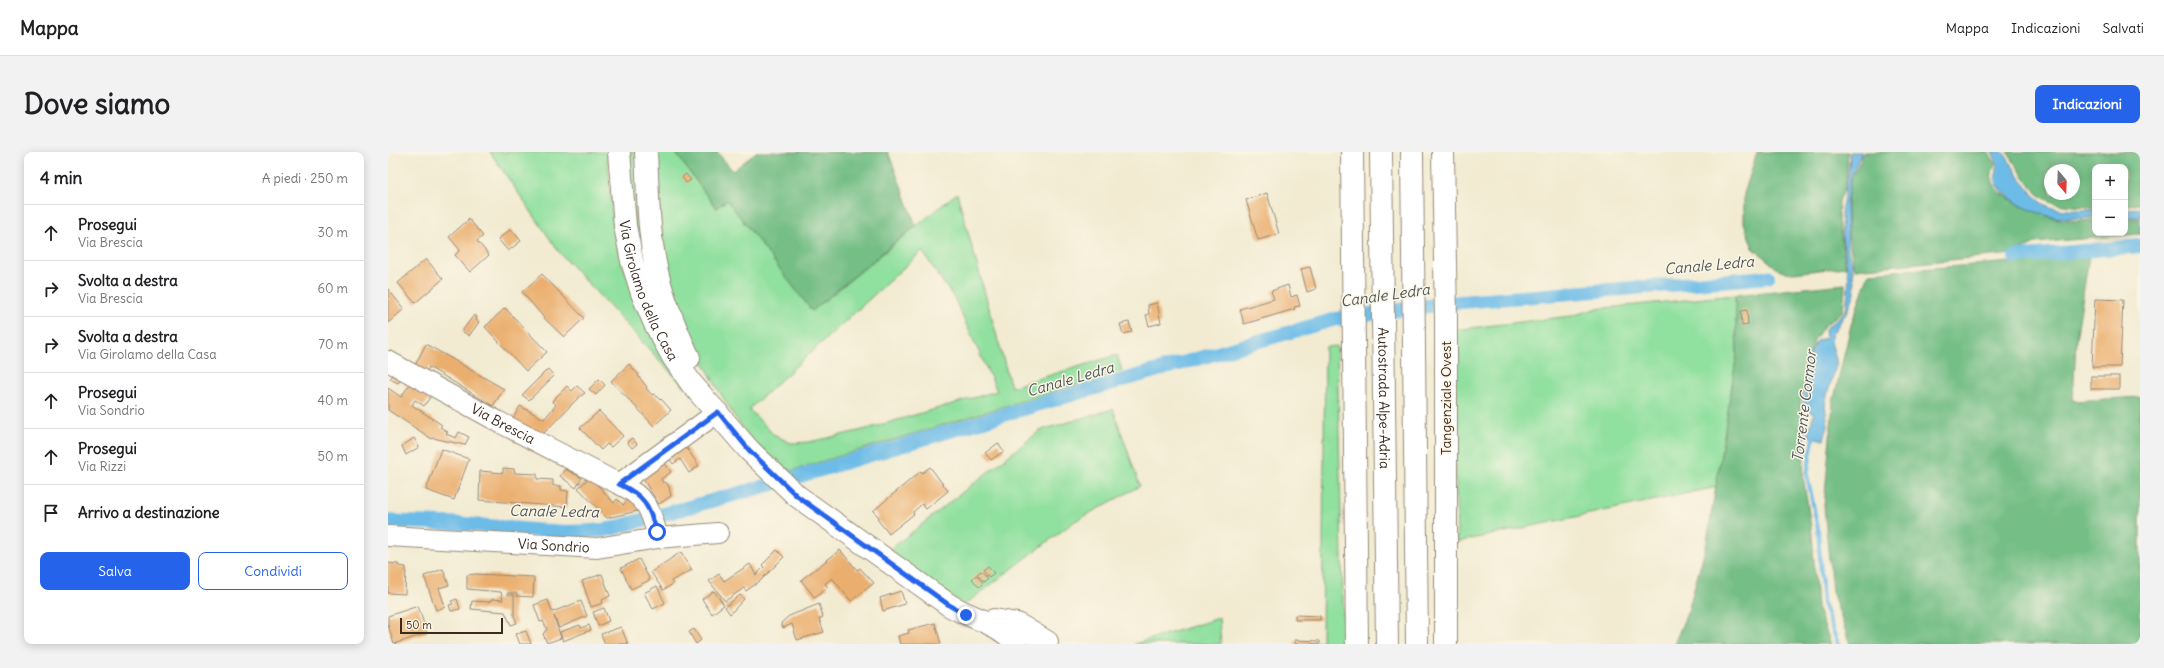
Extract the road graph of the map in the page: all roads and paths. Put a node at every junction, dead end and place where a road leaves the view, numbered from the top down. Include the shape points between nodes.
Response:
1 (619, 152) edge
2 (646, 152) edge
3 (1336, 152) edge
4 (1352, 152) edge
5 (1381, 152) edge
6 (1412, 152) edge
7 (1444, 152) edge
8 (1353, 299) junction
9 (388, 361) edge
10 (718, 412) junction
11 (619, 484) junction
12 (718, 533) dead end
13 (657, 535) junction
14 (388, 536) edge
15 (976, 618) junction
16 (1046, 643) edge
17 (1016, 644) edge
18 (1357, 644) edge
19 (1387, 644) edge
20 (1417, 644) edge
21 (1446, 644) edge

1 - 10 main road, Via Girolamo della Casa via 624,226 642,293 673,357 691,383
2 - 10 main road, Via Girolamo della Casa via 652,243 666,306 690,361
3 - 8 main road via 1340,180 1341,266
4 - 8 main road
5 - 19 main road, Autostrada Alpe-Adria
6 - 20 main road
7 - 21 main road, Tangenziale Ovest
8 - 18 main road
9 - 11 street, Via Brescia
10 - 11 street
10 - 15 main road, Via Girolamo della Casa via 749,450 797,496 949,605
11 - 13 street, Via Brescia via 638,494 651,511
12 - 13 street, Via Sondrio
13 - 14 street, Via Sondrio via 596,548
15 - 16 main road via 1017,624
15 - 17 main road via 1002,630

